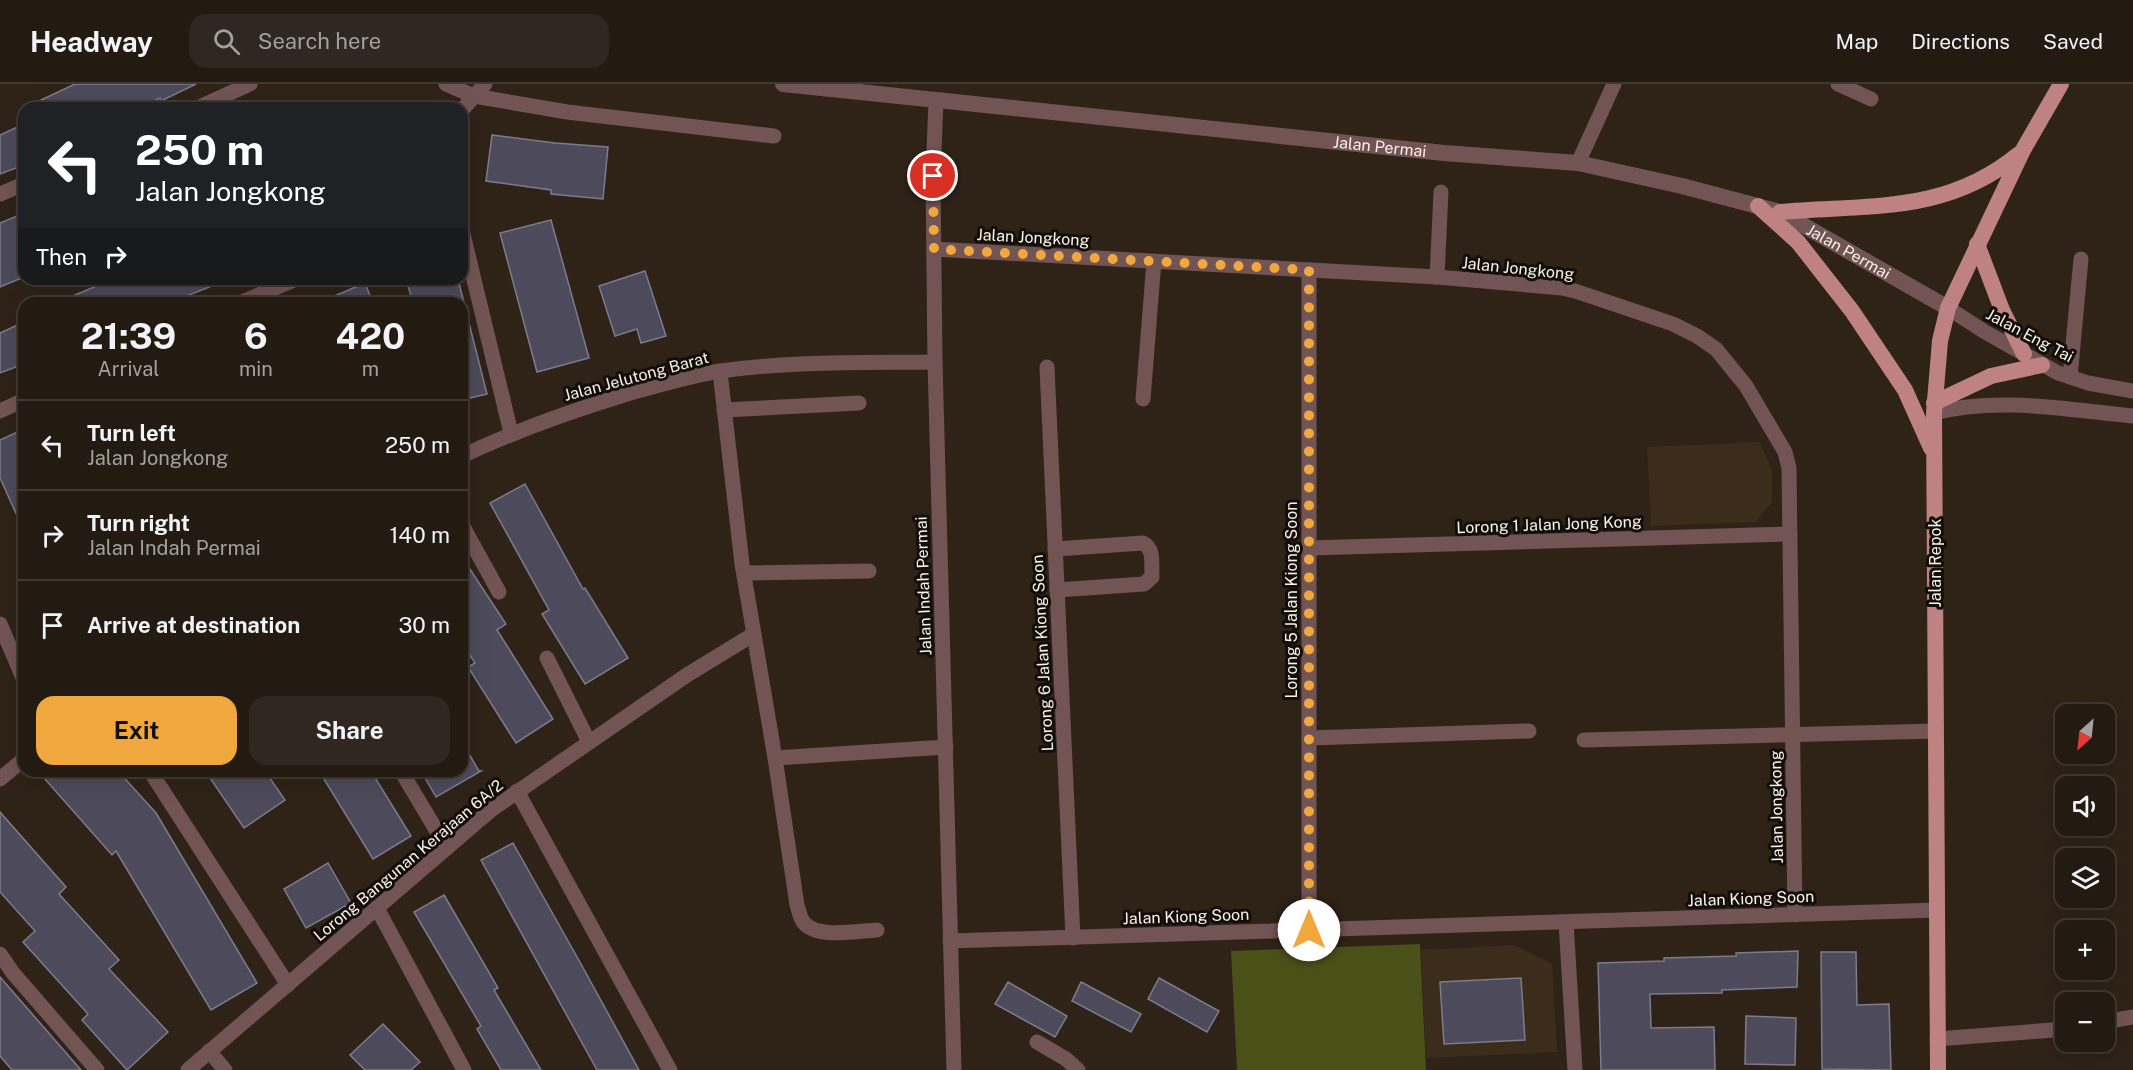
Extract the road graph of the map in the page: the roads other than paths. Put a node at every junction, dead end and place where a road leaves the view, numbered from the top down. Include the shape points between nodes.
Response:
1 (250, 84) edge
2 (446, 84) edge
3 (484, 84) edge
4 (783, 84) edge
5 (1614, 84) edge
6 (1838, 84) edge
7 (2061, 84) edge
8 (802, 85) edge
9 (474, 96) junction
10 (1871, 99) dead end
11 (936, 101) junction
12 (210, 102) edge
13 (468, 103) edge
14 (774, 136) dead end
15 (2023, 150) junction
16 (1578, 163) junction
17 (18, 186) edge
18 (1441, 192) dead end
19 (0, 194) edge
20 (1758, 206) junction
21 (1780, 212) junction
22 (1977, 244) junction
23 (934, 249) junction
24 (468, 255) edge
25 (2081, 259) dead end
26 (1154, 261) junction
27 (1309, 270) junction
28 (1437, 277) junction
29 (282, 285) edge
30 (254, 297) edge
31 (1948, 308) junction
32 (2024, 354) junction
33 (934, 362) junction
34 (2042, 365) junction
35 (1047, 367) dead end
36 (720, 372) junction
37 (2070, 377) junction
38 (2133, 391) edge
39 (1143, 399) dead end
40 (18, 403) edge
41 (859, 403) dead end
42 (1934, 408) junction
43 (724, 410) junction
44 (0, 411) edge
45 (2133, 416) edge
46 (511, 433) junction
47 (468, 453) edge
48 (1934, 454) junction
49 (1790, 534) junction
50 (468, 536) edge
51 (1309, 548) junction
52 (1055, 549) junction
53 (869, 571) dead end
54 (744, 573) junction
55 (1057, 590) junction
56 (499, 592) dead end
57 (0, 624) edge
58 (754, 634) junction
59 (547, 658) dead end
60 (18, 666) edge
61 (1529, 731) dead end
62 (1936, 731) junction
63 (1793, 735) junction
64 (1309, 738) junction
65 (1584, 740) dead end
66 (589, 742) junction
67 (946, 747) junction
68 (775, 758) junction
69 (18, 764) edge
70 (154, 777) edge
71 (405, 777) edge
72 (0, 778) edge
73 (518, 791) junction
74 (447, 848) junction
75 (377, 908) junction
76 (1937, 910) junction
77 (1795, 915) junction
78 (1566, 922) junction
79 (877, 930) dead end
80 (1309, 930) junction
81 (1072, 938) junction
82 (950, 941) junction
83 (0, 954) edge
84 (288, 985) junction
85 (2133, 1017) edge
86 (2115, 1020) edge
87 (2055, 1030) edge
88 (1937, 1039) junction
89 (1037, 1042) dead end
90 (209, 1051) junction
91 (97, 1070) edge
92 (188, 1070) edge
93 (225, 1070) edge
94 (464, 1070) edge
95 (670, 1070) edge
96 (954, 1070) edge
97 (1078, 1070) edge
98 (1575, 1070) edge
99 (1938, 1070) edge

1 - 12 street
2 - 9 street
3 - 9 street
4 - 8 street, Jalan Permai
5 - 16 street
6 - 10 street
7 - 15 main road, Jalan Repok
8 - 11 street, Jalan Permai
9 - 13 street
9 - 14 street via 567,112
11 - 16 street, Jalan Permai
11 - 23 street, Jalan Indah Permai
15 - 21 main road via 2002,168 1950,194 1910,203
15 - 22 main road, Jalan Repok
16 - 20 street, Jalan Permai
17 - 19 street
18 - 28 street
20 - 21 street, Jalan Permai
20 - 48 main road via 1798,242 1852,311 1905,390
21 - 31 street, Jalan Permai
22 - 31 main road, Jalan Repok
22 - 32 main road
23 - 26 street, Jalan Jongkong
23 - 33 street, Jalan Indah Permai
24 - 46 street
25 - 37 street
26 - 27 street, Jalan Jongkong
26 - 39 street
27 - 28 street, Jalan Jongkong
27 - 51 street, Lorong 5 Jalan Kiong Soon
28 - 49 street, Jalan Jongkong via 1575,291 1673,324 1716,349 1746,386 1785,452 1789,468
29 - 30 street
31 - 32 street, Jalan Eng Tai
31 - 42 main road, Jalan Repok via 1940,341
32 - 34 street, Jalan Eng Tai
33 - 36 street, Jalan Jelutong Barat via 798,364
33 - 67 street, Jalan Indah Permai
34 - 37 street, Jalan Eng Tai
34 - 42 main road via 1991,376
35 - 52 street, Lorong 6 Jalan Kiong Soon
36 - 43 street
36 - 46 street, Jalan Jelutong Barat via 645,389
37 - 38 street, Jalan Eng Tai
40 - 44 street
41 - 43 street
42 - 45 street via 1983,404
42 - 48 main road, Jalan Repok
43 - 54 street
46 - 47 street, Jalan Jelutong Barat
48 - 62 main road, Jalan Repok
49 - 51 street, Lorong 1 Jalan Jong Kong
49 - 63 street, Jalan Jongkong
50 - 56 street
51 - 64 street, Lorong 5 Jalan Kiong Soon
52 - 55 street, Lorong 6 Jalan Kiong Soon
52 - 55 street via 1143,543 1151,551 1152,577 1144,584
53 - 54 street
54 - 58 street
55 - 81 street, Lorong 6 Jalan Kiong Soon
57 - 60 street
58 - 66 street, Lorong Bangunan Kerajaan 6A/2
58 - 68 street
59 - 66 street
61 - 64 street
62 - 63 street, Jalan Jongkong
62 - 76 main road, Jalan Repok
63 - 65 street
63 - 77 street, Jalan Jongkong
64 - 80 street, Lorong 5 Jalan Kiong Soon
66 - 73 street, Lorong Bangunan Kerajaan 6A/2
67 - 68 street
67 - 82 street, Jalan Indah Permai
68 - 79 street via 801,919 815,930 832,933
69 - 72 street
70 - 84 street
71 - 74 street
73 - 74 street, Lorong Bangunan Kerajaan 6A/2
73 - 95 street
74 - 75 street, Lorong Bangunan Kerajaan 6A/2
75 - 84 street, Lorong Bangunan Kerajaan 6A/2
75 - 94 street
76 - 77 street, Jalan Kiong Soon
76 - 88 main road, Jalan Repok
77 - 78 street, Jalan Kiong Soon
78 - 80 street, Jalan Kiong Soon
78 - 98 street
80 - 81 street, Jalan Kiong Soon
81 - 82 street, Jalan Kiong Soon
82 - 96 street, Jalan Indah Permai
83 - 91 street
84 - 90 street, Lorong Bangunan Kerajaan 6A/2
85 - 86 street
87 - 88 street
88 - 99 main road, Jalan Repok
89 - 97 street
90 - 92 street, Lorong Bangunan Kerajaan 6A/2
90 - 93 street

